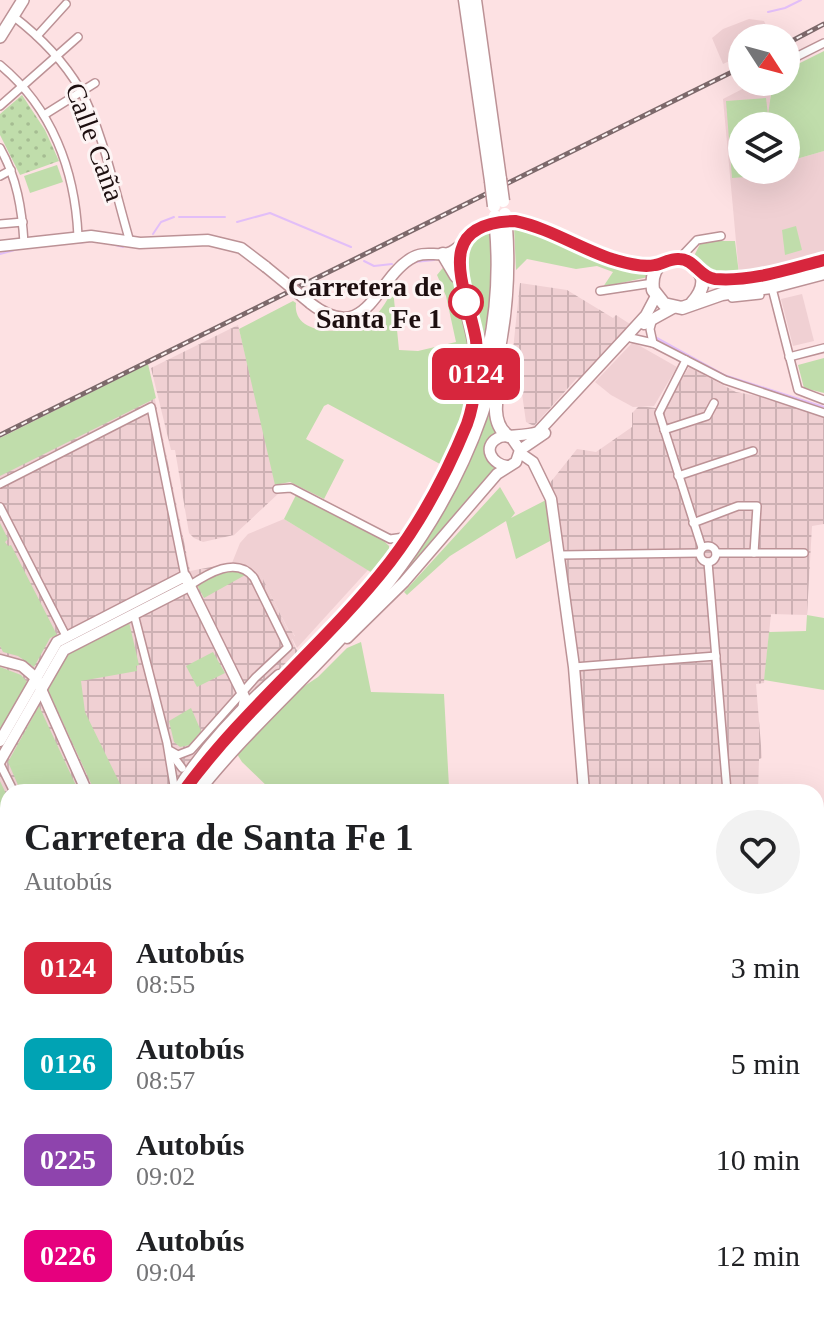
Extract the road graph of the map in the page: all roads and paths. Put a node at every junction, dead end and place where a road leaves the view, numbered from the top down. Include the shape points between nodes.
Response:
1 (23, 0) edge
2 (465, 0) edge
3 (475, 0) edge
4 (66, 4) dead end
5 (13, 16) junction
6 (37, 36) junction
7 (0, 37) edge
8 (78, 37) dead end
9 (824, 43) edge
10 (800, 55) edge
11 (56, 56) junction
12 (0, 65) edge
13 (95, 83) dead end
14 (22, 86) junction
15 (81, 92) junction
16 (0, 106) edge
17 (44, 115) junction
18 (0, 148) edge
19 (11, 170) junction
20 (0, 176) edge
21 (495, 180) junction
22 (500, 215) junction
23 (23, 222) junction
24 (0, 224) edge
25 (78, 236) junction
26 (721, 236) dead end
27 (130, 242) junction
28 (24, 243) junction
29 (465, 243) junction
30 (0, 246) edge
31 (691, 248) junction
32 (443, 254) junction
33 (679, 259) junction
34 (824, 260) edge
35 (664, 262) junction
36 (824, 266) edge
37 (697, 270) junction
38 (824, 276) edge
39 (714, 279) junction
40 (461, 286) junction
41 (654, 290) junction
42 (600, 291) dead end
43 (773, 292) junction
44 (710, 297) junction
45 (692, 303) junction
46 (505, 305) junction
47 (673, 308) junction
48 (653, 316) junction
49 (631, 338) junction
50 (653, 343) junction
51 (824, 348) edge
52 (789, 357) junction
53 (686, 360) junction
54 (824, 400) edge
55 (714, 403) dead end
56 (471, 412) junction
57 (824, 413) edge
58 (664, 430) junction
59 (510, 437) junction
60 (536, 441) junction
61 (753, 451) dead end
62 (516, 457) junction
63 (533, 462) junction
64 (678, 476) junction
65 (0, 484) edge
66 (277, 489) dead end
67 (0, 507) edge
68 (693, 523) junction
69 (409, 534) junction
70 (390, 539) junction
71 (700, 550) junction
72 (716, 553) junction
73 (754, 553) junction
74 (804, 553) dead end
75 (560, 555) junction
76 (391, 561) junction
77 (708, 562) junction
78 (187, 581) junction
79 (132, 609) junction
80 (68, 641) junction
81 (716, 656) junction
82 (0, 660) edge
83 (574, 667) junction
84 (295, 668) junction
85 (235, 675) junction
86 (36, 678) junction
87 (255, 678) junction
88 (300, 681) junction
89 (41, 692) junction
90 (242, 692) junction
91 (258, 694) junction
92 (243, 710) junction
93 (239, 725) junction
94 (222, 732) junction
95 (0, 741) edge
96 (167, 743) junction
97 (171, 751) junction
98 (0, 763) edge
99 (186, 768) junction
100 (173, 777) junction
101 (10, 784) edge
102 (83, 784) edge
103 (174, 784) edge
104 (179, 784) edge
105 (190, 784) edge
106 (204, 784) edge
107 (583, 784) edge
108 (726, 784) edge

1 - 5 main road
2 - 21 highway
3 - 21 highway
4 - 6 street
5 - 6 street, Calle Caña
5 - 7 main road
6 - 11 street, Calle Caña
8 - 11 street
9 - 10 street
11 - 14 street
11 - 15 street, Calle Caña
12 - 14 street
13 - 15 street
14 - 16 street
14 - 17 street
15 - 17 street
15 - 27 street, Calle Caña
17 - 25 street via 65,157
18 - 19 street
19 - 20 street
19 - 23 street
21 - 22 highway, bridge
22 - 46 highway
22 - 56 highway via 493,329
23 - 24 street
23 - 28 street
25 - 27 street
25 - 28 street
26 - 31 street via 702,238
27 - 32 street, bridge via 221,241 241,248 320,311 336,316 370,306 410,259
28 - 30 street
29 - 32 street
29 - 35 street via 485,225 515,221 626,263
29 - 40 highway
31 - 33 street
31 - 37 street
32 - 40 highway
33 - 35 highway
33 - 37 highway
34 - 39 street via 757,276
35 - 41 highway via 655,273
36 - 39 highway via 754,283
37 - 39 highway
37 - 45 highway via 701,291
38 - 43 street
38 - 44 highway
40 - 56 highway via 477,353
41 - 42 street
41 - 47 highway
41 - 59 street via 646,315 538,432
43 - 44 street
43 - 52 street
44 - 45 highway
45 - 47 highway
46 - 59 highway via 495,413 497,424
46 - 88 highway via 484,408 450,490 396,573
47 - 48 street
48 - 49 street
48 - 50 street
49 - 50 street
49 - 60 street
50 - 53 street
51 - 52 street
52 - 54 street via 798,390
53 - 57 street via 725,380
53 - 58 street via 659,413
55 - 58 street via 707,416
56 - 69 highway via 444,476
58 - 64 street
59 - 62 street via 516,441
59 - 62 street via 496,439 490,451 495,462
60 - 62 street
60 - 63 street
61 - 64 street
62 - 63 street
62 - 88 street via 404,582
63 - 75 street via 551,499
64 - 68 street
65 - 78 street via 151,407
66 - 70 street via 291,488
67 - 80 street
68 - 71 street
68 - 73 street via 738,506 757,506
69 - 70 street
69 - 76 highway
70 - 76 street
71 - 72 street via 711,546
71 - 75 street
71 - 77 street via 701,559
72 - 73 street
72 - 77 street
73 - 74 street
75 - 83 street
76 - 84 highway
77 - 81 street
78 - 79 street
78 - 85 street
78 - 87 street via 231,566 251,573 288,647
79 - 80 street
79 - 96 street
80 - 86 street via 57,642
80 - 89 street
81 - 83 street
81 - 108 street
82 - 86 street via 22,666
83 - 107 street
84 - 91 street
84 - 93 highway
85 - 87 street
85 - 90 street
86 - 89 street
86 - 95 street
87 - 90 street
88 - 106 highway
89 - 98 street
89 - 102 street
90 - 91 street
90 - 92 street
90 - 97 street via 191,750 178,755
91 - 92 street
92 - 94 street
93 - 94 street
93 - 105 highway
94 - 99 street
96 - 97 street
96 - 100 street
97 - 99 street via 176,763
98 - 101 street
99 - 100 street
99 - 104 street
100 - 103 street

